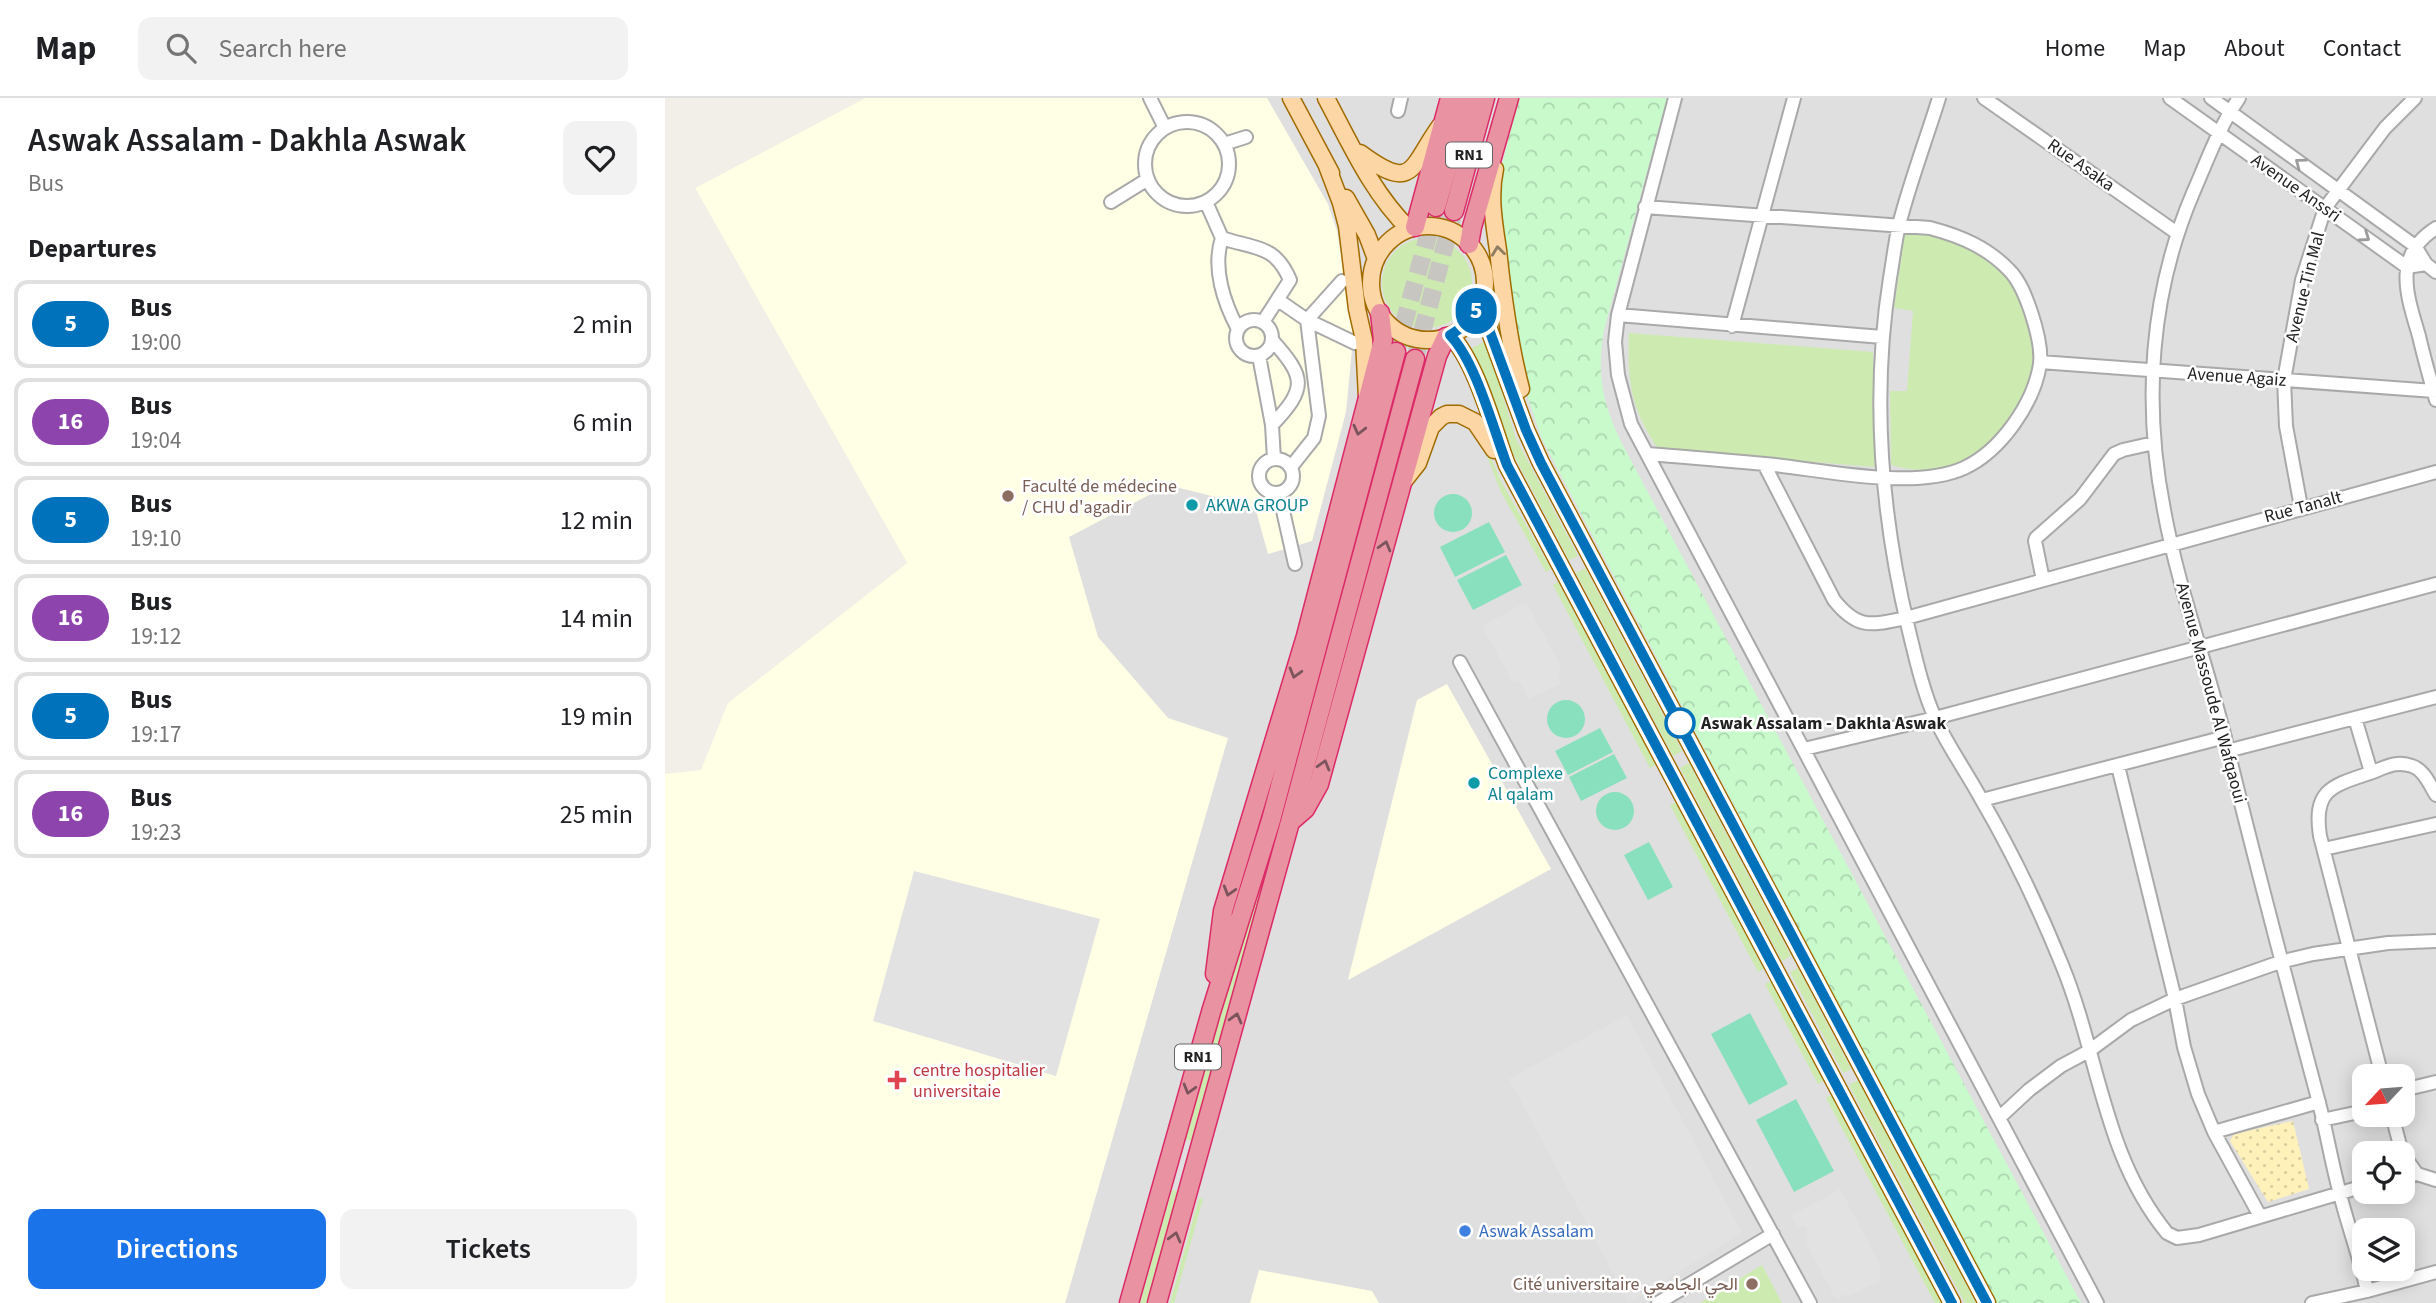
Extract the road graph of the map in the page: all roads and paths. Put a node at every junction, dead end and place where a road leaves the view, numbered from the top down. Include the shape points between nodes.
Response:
1 (1150, 98) edge
2 (1291, 98) edge
3 (1326, 98) edge
4 (1450, 98) edge
5 (1467, 98) edge
6 (1485, 98) edge
7 (1509, 98) edge
8 (1675, 98) edge
9 (1794, 98) edge
10 (1939, 98) edge
11 (1984, 98) edge
12 (2170, 98) edge
13 (2211, 98) edge
14 (2239, 98) edge
15 (2415, 98) edge
16 (2230, 111) junction
17 (1442, 124) junction
18 (1165, 128) junction
19 (1500, 131) junction
20 (2219, 133) junction
21 (1246, 137) dead end
22 (1224, 144) junction
23 (1352, 146) junction
24 (1327, 166) junction
25 (1147, 179) junction
26 (2337, 191) junction
27 (1111, 202) dead end
28 (1206, 202) junction
29 (1645, 207) junction
30 (2325, 208) junction
31 (1762, 215) junction
32 (1899, 226) junction
33 (1412, 228) junction
34 (2436, 228) edge
35 (2177, 233) junction
36 (1222, 238) junction
37 (1469, 244) junction
38 (2415, 246) junction
39 (1376, 259) junction
40 (2407, 267) junction
41 (2431, 268) edge
42 (1342, 281) dead end
43 (1278, 300) junction
44 (1480, 305) junction
45 (1380, 313) junction
46 (1618, 315) junction
47 (1307, 320) junction
48 (1263, 322) junction
49 (1732, 326) junction
50 (1238, 329) junction
51 (1448, 336) junction
52 (1882, 337) junction
53 (1272, 340) junction
54 (1355, 342) dead end
55 (1397, 352) tunnel mouth
56 (1259, 356) junction
57 (1415, 359) tunnel mouth
58 (2040, 362) junction
59 (2152, 370) junction
60 (2284, 380) junction
61 (2435, 396) edge
62 (1367, 398) junction
63 (1521, 416) junction
64 (1272, 425) junction
65 (2154, 443) junction
66 (1647, 454) junction
67 (1273, 458) junction
68 (1764, 464) junction
69 (1507, 465) junction
70 (1291, 467) junction
71 (2436, 472) edge
72 (1883, 477) junction
73 (1403, 482) junction
74 (1279, 493) junction
75 (2301, 508) junction
76 (2171, 544) junction
77 (1295, 564) dead end
78 (2043, 580) junction
79 (2436, 584) edge
80 (1906, 618) junction
81 (2199, 647) junction
82 (1460, 662) dead end
83 (2436, 697) edge
84 (1935, 718) junction
85 (2355, 718) junction
86 (2225, 737) junction
87 (1804, 749) junction
88 (2227, 751) junction
89 (2118, 766) junction
90 (2371, 772) junction
91 (2436, 795) edge
92 (1982, 800) junction
93 (1290, 822) junction
94 (2436, 824) edge
95 (2324, 849) junction
96 (2436, 941) edge
97 (2350, 947) junction
98 (2280, 962) junction
99 (2175, 999) junction
100 (1211, 1012) junction
101 (2089, 1051) junction
102 (2379, 1064) edge
103 (2436, 1082) edge
104 (2415, 1087) edge
105 (2319, 1102) junction
106 (2352, 1114) edge
107 (2000, 1116) junction
108 (2322, 1120) junction
109 (2214, 1132) junction
110 (2415, 1171) edge
111 (2417, 1174) joint
112 (2436, 1180) edge
113 (2352, 1189) edge
114 (2339, 1192) junction
115 (2260, 1216) junction
116 (1773, 1234) junction
117 (2436, 1272) edge
118 (2367, 1291) junction
119 (1129, 1303) edge
120 (1157, 1303) edge
121 (1658, 1303) edge
122 (1810, 1303) edge
123 (1952, 1303) edge
124 (1987, 1303) edge
125 (2097, 1303) edge
126 (2312, 1303) edge

1 - 18 street
2 - 24 main road
3 - 23 main road
4 - 17 highway
5 - 6 highway, RN1 via 1445,209
7 - 19 highway
8 - 29 street
9 - 31 street
10 - 32 street
11 - 35 street, Rue Asaka
12 - 20 street, Avenue Anssri
13 - 16 street, Avenue Anssri
14 - 16 street, Avenue Massoude Al Wafqaoui
15 - 26 street, Avenue Tin Mal via 2385,128
16 - 20 street, Avenue Massoude Al Wafqaoui
26 -> 16 street, Avenue Anssri
17 - 23 main road via 1416,165 1401,173 1384,170
17 - 33 highway
18 - 22 street via 1193,123 1209,129
18 - 25 street via 1146,153
19 - 37 highway
63 -> 19 main road via 1522,397 1507,330 1493,206
20 - 30 street, Avenue Anssri
20 - 35 street, Avenue Massoude Al Wafqaoui
21 - 22 street
22 - 28 street via 1227,175 1219,191
23 - 33 main road via 1394,213
24 - 39 main road
24 - 62 main road via 1347,226 1364,340
25 - 27 street
25 - 28 street via 1157,194 1171,203 1189,206
26 - 30 street, Avenue Tin Mal
26 - 38 street, Avenue Anssri
28 - 36 street
29 - 31 street
29 - 46 street
30 -> 40 street, Avenue Anssri
30 - 60 street, Avenue Tin Mal via 2302,280
31 - 32 street
31 - 49 street
32 - 52 street
32 - 58 street via 1959,236 2010,271 2030,307
33 - 37 main road via 1444,228
33 - 39 main road via 1389,241
34 - 38 street
35 - 59 street, Avenue Massoude Al Wafqaoui via 2158,315
36 - 43 street via 1262,248 1282,262 1290,280
36 - 50 street via 1217,268
37 - 44 main road via 1484,273
38 - 40 street
38 - 41 street, Avenue Anssri
39 - 45 main road via 1371,287
40 - 41 street, Avenue Anssri
40 - 61 street via 2407,290
42 - 47 street
43 - 47 street
43 - 48 street
44 - 51 main road via 1463,328
44 - 63 main road
45 - 51 main road via 1409,337
45 - 62 highway via 1383,340
46 - 49 street
46 - 66 street via 1616,358 1621,392
47 - 54 street
47 - 70 street via 1319,416 1314,438
48 - 50 street via 1249,321
48 - 53 street
49 - 52 street
50 - 56 street via 1240,349
51 - 69 main road via 1456,341 1473,373
51 - 73 highway via 1437,356
52 - 72 street via 1879,417
53 - 56 street
53 - 64 street via 1290,360 1298,388 1292,404
55 - 100 highway, RN1 via 1271,820
56 - 64 street
57 - 93 highway, RN1
58 - 59 street, Avenue Agaiz
58 - 72 street via 2017,422 1999,443 1965,468 1924,478
59 - 60 street, Avenue Agaiz
59 - 65 street, Avenue Massoude Al Wafqaoui
60 - 61 street, Avenue Agaiz
60 - 75 street, Avenue Tin Mal via 2286,426
62 -> 100 highway via 1309,623 1223,911
63 - 124 main road via 1541,463
64 - 67 street
65 - 76 street, Avenue Massoude Al Wafqaoui
65 - 78 street via 2114,454 2080,499 2036,538
66 - 68 street
66 - 87 street
67 - 70 street
67 - 74 street via 1262,466 1259,479 1266,490
68 - 72 street
68 - 80 street, Rue Tanalt via 1846,615 1870,625
69 - 73 main road via 1475,422 1453,413 1441,416 1431,427 1418,463
69 - 123 main road
70 - 74 street via 1293,480
71 - 75 street, Rue Tanalt
72 - 80 street
93 -> 73 highway via 1311,802 1319,784
74 - 77 street
75 - 76 street, Rue Tanalt
76 - 78 street, Rue Tanalt
76 - 81 street, Avenue Massoude Al Wafqaoui
78 - 80 street, Rue Tanalt
79 - 81 street
80 - 84 street
81 - 84 street
81 - 86 street, Avenue Massoude Al Wafqaoui
82 - 116 street
83 - 85 street
84 - 87 street
84 - 92 street
85 - 88 street
85 - 90 street
86 - 88 street, Avenue Massoude Al Wafqaoui
86 - 89 street
87 - 107 street
88 - 98 street, Avenue Massoude Al Wafqaoui
89 - 92 street
89 - 99 street
90 - 91 street via 2397,763 2415,766
90 - 95 street via 2338,783 2327,793 2317,819
92 - 101 street via 2047,930 2075,999
120 -> 93 highway, RN1
94 - 95 street
95 - 97 street
96 - 97 street
97 - 98 street
97 - 102 street
98 - 99 street
98 - 105 street, Avenue Massoude Al Wafqaoui
99 - 101 street via 2131,1020
99 - 109 street via 2194,1082
100 -> 119 highway, RN1
101 - 107 street via 2050,1074
101 - 115 street via 2126,1168 2167,1233 2177,1238 2199,1235
103 - 104 street
105 - 108 street, Avenue Massoude Al Wafqaoui
105 - 109 street
106 - 108 street
107 - 125 street
108 - 114 street, Avenue Massoude Al Wafqaoui
109 - 115 street
110 - 111 street
111 - 112 street
113 - 114 street
114 - 115 street
114 - 118 street, Avenue Massoude Al Wafqaoui
116 - 121 street
116 - 122 street
117 - 118 street
118 - 126 street

